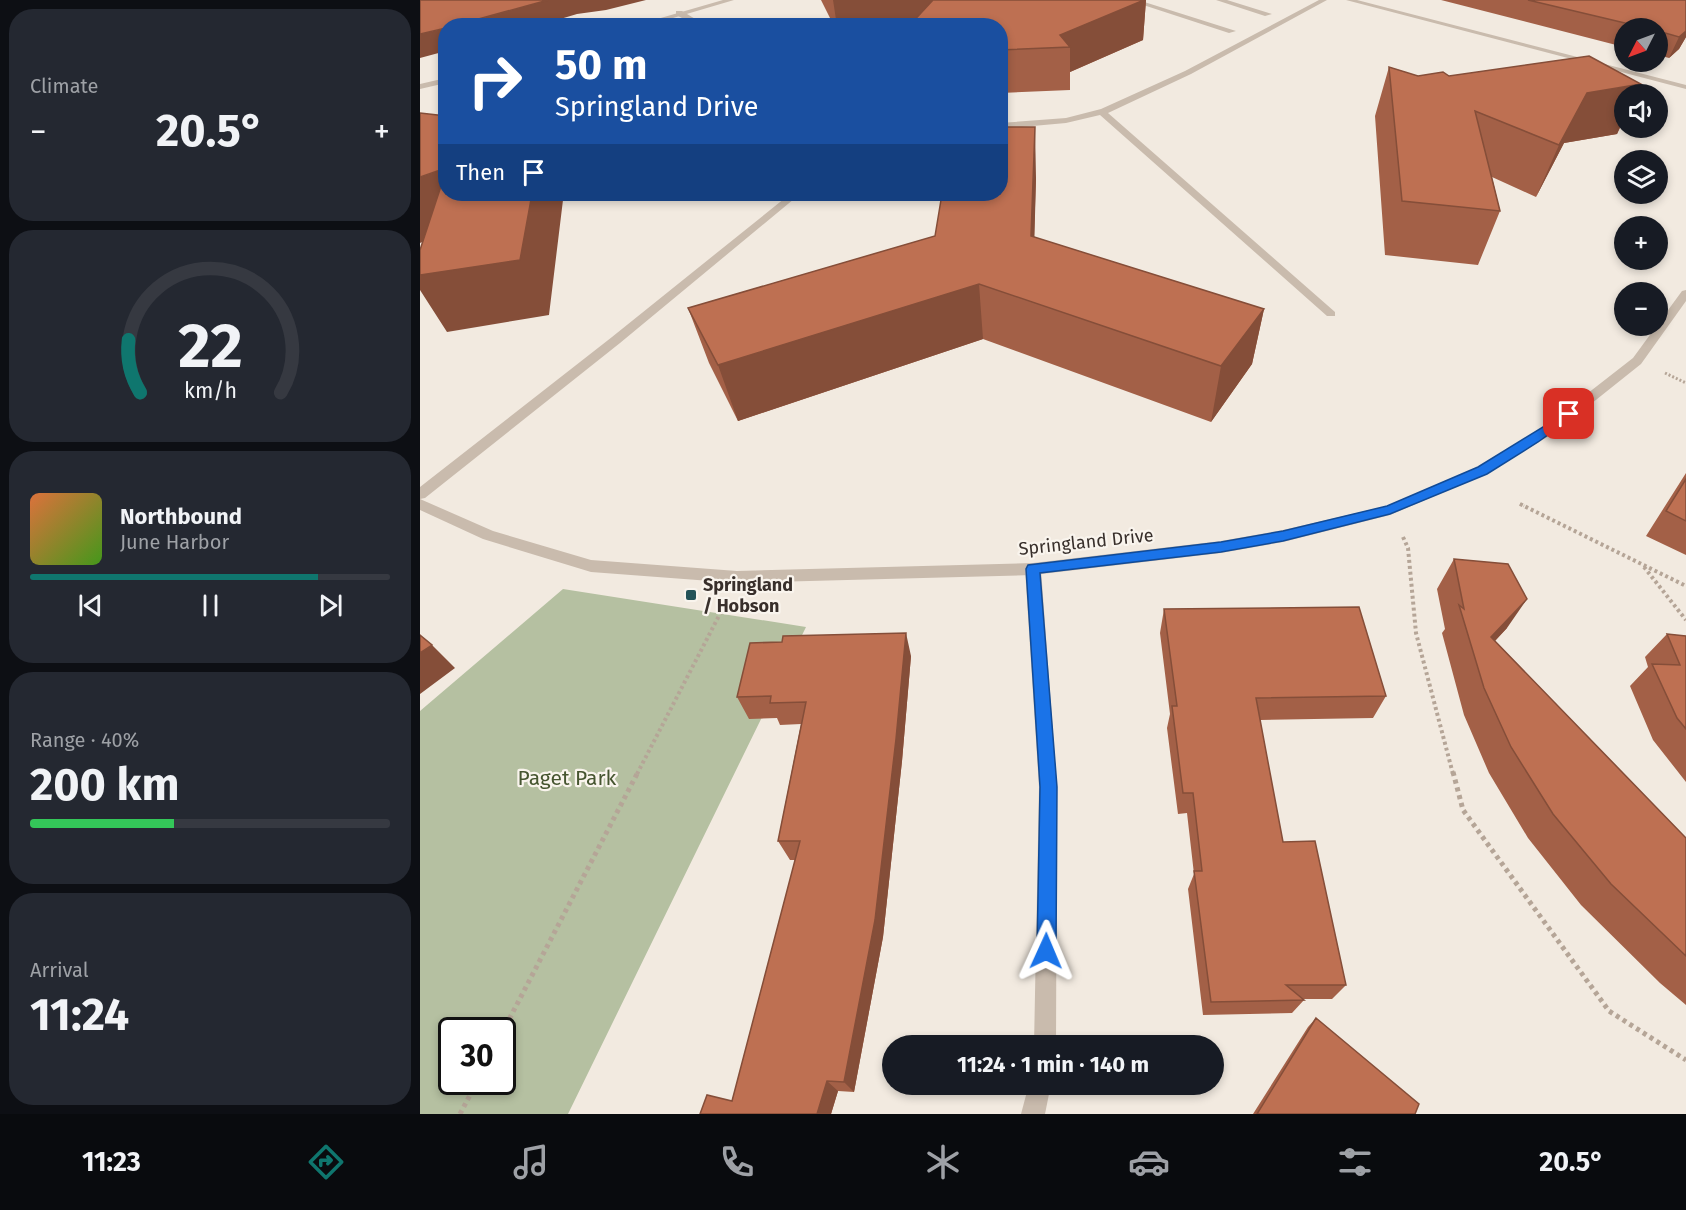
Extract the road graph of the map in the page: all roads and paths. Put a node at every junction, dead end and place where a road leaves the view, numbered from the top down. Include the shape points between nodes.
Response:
1 (731, 0) edge
2 (1131, 0) edge
3 (1164, 0) edge
4 (1219, 0) edge
5 (1324, 0) edge
6 (1349, 0) edge
7 (1150, 6) junction
8 (679, 13) junction
9 (1268, 14) dead end
10 (662, 18) edge
11 (689, 18) edge
12 (1232, 32) dead end
13 (438, 82) edge
14 (420, 87) edge
15 (1686, 87) edge
16 (1102, 112) junction
17 (1008, 126) edge
18 (786, 201) edge
19 (1686, 293) edge
20 (1331, 314) dead end
21 (420, 494) edge
22 (420, 504) edge
23 (1520, 504) dead end
24 (1390, 510) junction
25 (1643, 566) junction
26 (1033, 569) junction
27 (736, 577) junction
28 (1686, 586) edge
29 (1686, 621) edge
30 (510, 1017) edge
31 (1045, 1035) edge
32 (1686, 1060) edge
33 (470, 1095) edge
34 (1038, 1095) edge
35 (460, 1114) edge
36 (1034, 1114) edge

1 - 8 street
2 - 7 street
3 - 7 street
4 - 9 street
5 - 16 street
6 - 15 street
7 - 12 street
8 - 10 street
8 - 11 street
13 - 14 street
16 - 17 street via 1041,124
16 - 20 street
18 - 21 street
19 - 24 street, Springland Drive via 1637,360 1552,428 1483,470
22 - 27 street, Springland Drive via 488,535 591,566
23 - 25 path
24 - 26 street, Springland Drive via 1221,547
24 - 32 path via 1408,548 1416,633 1463,810 1609,1011
25 - 28 path
25 - 29 path
26 - 27 street, Springland Drive
26 - 31 street via 1048,787
27 - 30 path via 720,616
33 - 35 path
34 - 36 street

